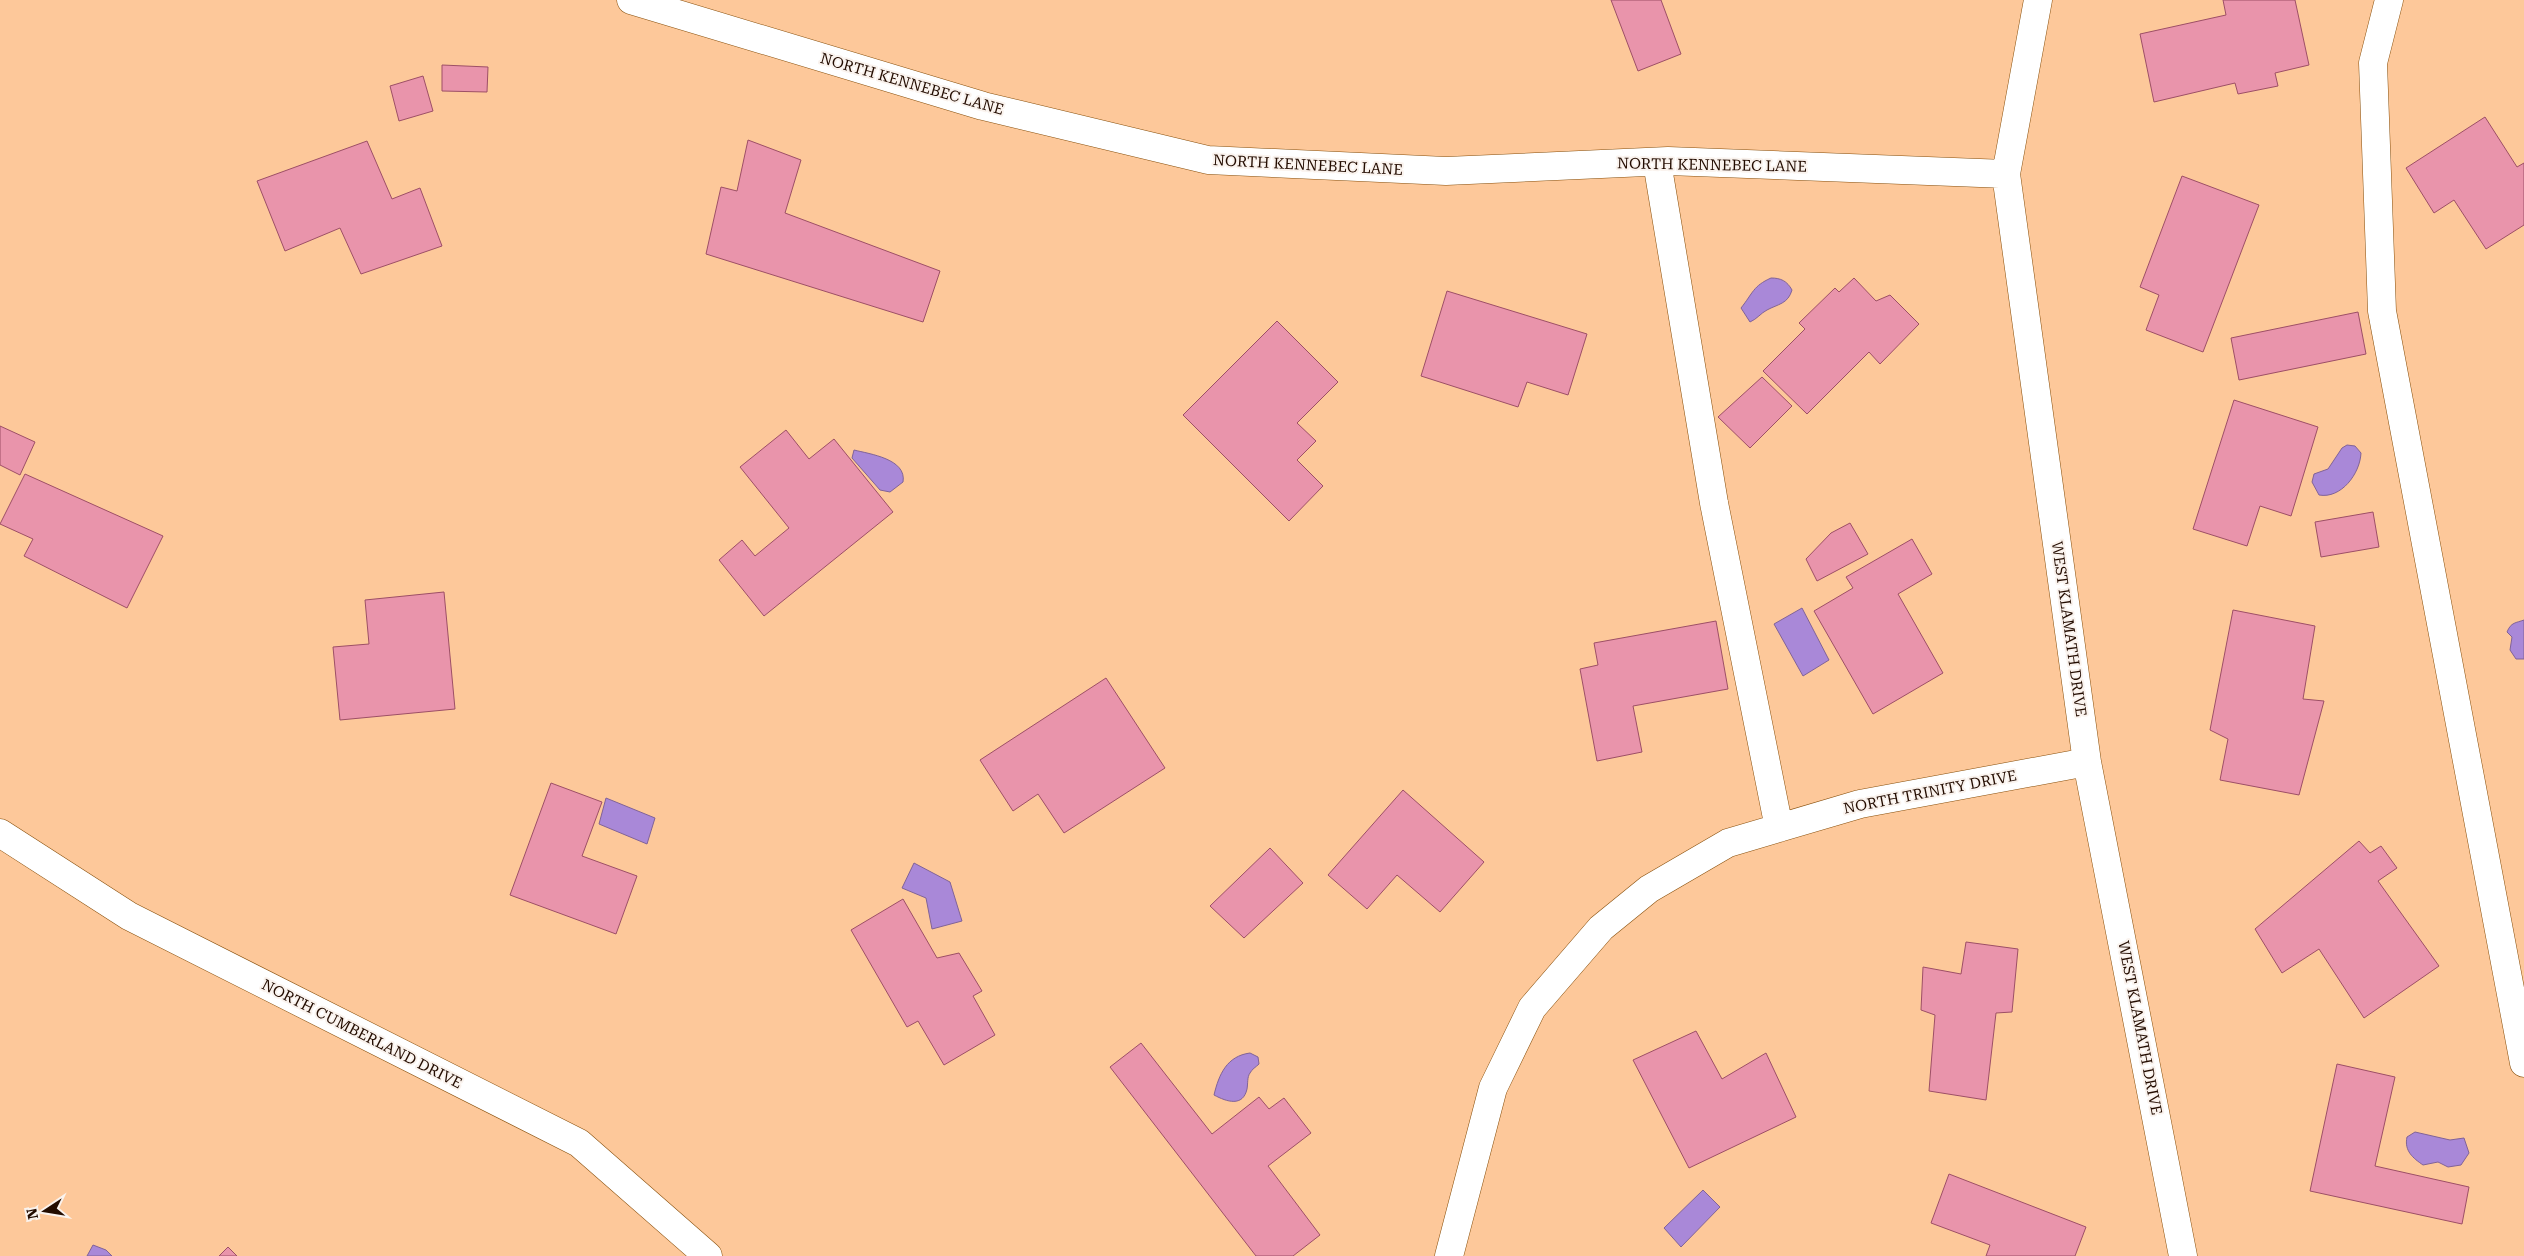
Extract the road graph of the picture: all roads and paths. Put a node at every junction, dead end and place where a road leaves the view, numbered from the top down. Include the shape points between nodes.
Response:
1 (631, 0) edge
2 (2038, 0) edge
3 (2389, 0) edge
4 (1657, 162) junction
5 (2006, 174) junction
6 (2087, 762) junction
7 (1779, 828) junction
8 (0, 833) edge
9 (2524, 1063) edge
10 (708, 1256) edge
11 (1449, 1256) edge
12 (2183, 1256) edge

1 - 4 street, NORTH KENNEBEC LANE via 983,106 1208,160 1446,172
2 - 5 street, WEST KLAMATH DRIVE
3 - 9 street via 2373,63 2382,311
4 - 5 street, NORTH KENNEBEC LANE
4 - 7 street via 1714,503
5 - 6 street, WEST KLAMATH DRIVE
6 - 7 street, NORTH TRINITY DRIVE via 1860,804
6 - 12 street, WEST KLAMATH DRIVE
7 - 11 street, NORTH TRINITY DRIVE via 1728,843 1650,889 1601,928 1532,1008 1493,1088
8 - 10 street, NORTH CUMBERLAND DRIVE via 129,916 579,1143

